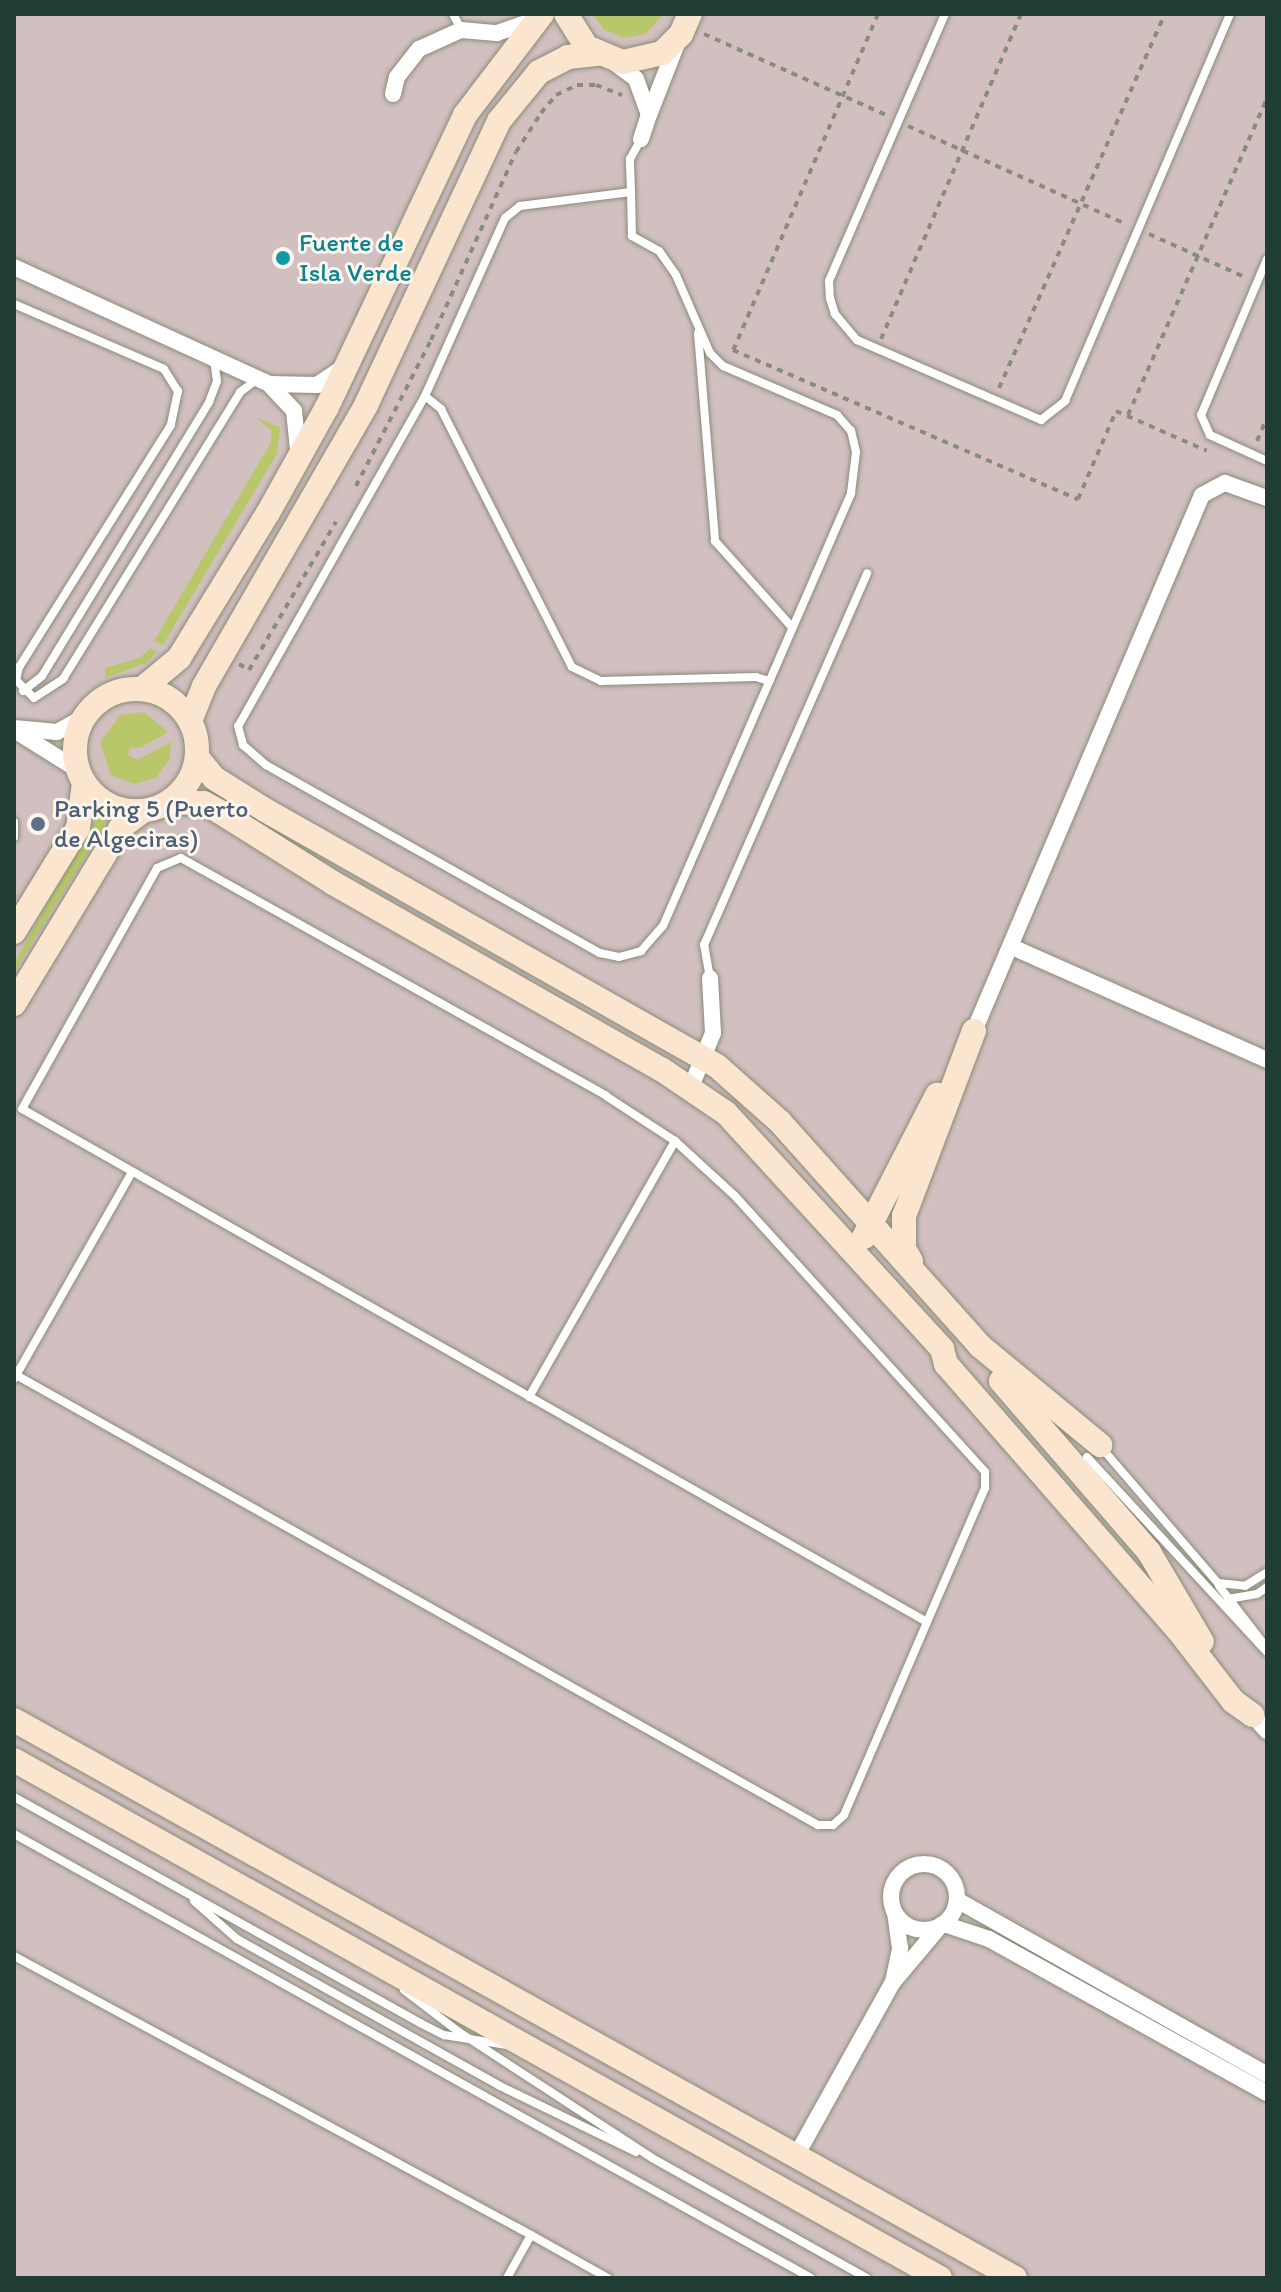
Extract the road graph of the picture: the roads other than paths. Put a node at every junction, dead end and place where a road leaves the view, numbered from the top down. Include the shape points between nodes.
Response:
1 (453, 14) edge
2 (566, 14) edge
3 (945, 14) edge
4 (1230, 14) edge
5 (540, 16) edge
6 (686, 25) edge
7 (461, 30) junction
8 (604, 57) junction
9 (393, 94) dead end
10 (649, 115) junction
11 (641, 139) joint
12 (631, 192) junction
13 (1267, 259) edge
14 (14, 267) edge
15 (14, 304) edge
16 (697, 324) junction
17 (214, 359) junction
18 (348, 363) junction
19 (264, 382) junction
20 (425, 396) junction
21 (297, 461) junction
22 (1267, 461) edge
23 (1267, 498) edge
24 (867, 573) dead end
25 (792, 627) junction
26 (15, 681) edge
27 (769, 681) junction
28 (143, 688) junction
29 (23, 691) junction
30 (84, 717) junction
31 (190, 721) junction
32 (14, 729) edge
33 (197, 757) junction
34 (81, 776) junction
35 (169, 802) junction
36 (143, 811) junction
37 (14, 822) edge
38 (14, 837) edge
39 (15, 930) edge
40 (1012, 947) junction
41 (710, 978) joint
42 (14, 1004) edge
43 (974, 1031) joint
44 (706, 1059) junction
45 (1267, 1060) edge
46 (691, 1087) junction
47 (675, 1141) junction
48 (918, 1157) junction
49 (132, 1172) junction
50 (850, 1201) junction
51 (867, 1244) junction
52 (922, 1281) junction
53 (980, 1346) junction
54 (942, 1349) junction
55 (15, 1378) edge
56 (529, 1397) junction
57 (1029, 1414) junction
58 (1093, 1451) junction
59 (1267, 1572) edge
60 (1213, 1578) junction
61 (1265, 1591) edge
62 (1212, 1596) junction
63 (1231, 1599) junction
64 (927, 1622) junction
65 (1267, 1650) edge
66 (14, 1720) edge
67 (1260, 1723) edge
68 (14, 1760) edge
69 (14, 1797) edge
70 (14, 1834) edge
71 (191, 1897) junction
72 (957, 1900) junction
73 (895, 1913) junction
74 (943, 1925) junction
75 (350, 1948) junction
76 (14, 1956) edge
77 (893, 1982) junction
78 (473, 2041) junction
79 (526, 2047) junction
80 (1267, 2075) edge
81 (1267, 2093) edge
82 (796, 2156) junction
83 (652, 2158) junction
84 (531, 2235) junction
85 (507, 2278) edge
86 (608, 2278) edge
87 (811, 2278) edge
88 (867, 2278) edge
89 (940, 2278) edge
90 (1015, 2278) edge

1 - 7 lane
2 - 8 street via 577,37
3 - 4 lane via 829,281 832,306 844,329 877,349 1041,420 1065,401
5 - 7 street via 497,33
5 - 18 street via 465,115
6 - 8 street via 650,58
6 - 10 street
7 - 9 street via 419,49 401,69
8 - 10 street via 636,79
8 - 31 street via 568,57 539,72 499,121 366,405
10 - 11 street
11 - 12 lane via 630,159
12 - 16 lane via 632,236 659,251
12 - 20 lane via 520,206 509,213
13 - 22 lane via 1201,415 1210,435
14 - 17 street
15 - 26 lane via 164,369 178,391 171,425
16 - 25 lane via 715,541
16 - 25 lane via 723,366 837,415 851,431 856,452 851,493
17 - 19 street
17 - 29 lane via 217,381 209,402 42,676
18 - 19 street via 317,385
18 - 21 street
19 - 21 street via 294,411 300,426
19 - 29 lane via 240,392 63,679 40,697
20 - 27 lane via 441,409 572,667 601,681
20 - 27 lane via 241,717 239,736 253,757 600,953 619,957 641,951 663,926
21 - 28 street via 194,636 168,671
23 - 40 street via 1225,483 1202,495
24 - 41 lane via 704,945
25 - 27 lane
26 - 29 lane
28 - 30 street via 104,698
28 - 31 street via 169,698
30 - 32 street via 57,732
30 - 34 street via 75,743
31 - 33 street
32 - 34 street
33 - 35 street via 188,783
33 - 44 street via 214,778 265,810
34 - 36 street via 103,802
34 - 39 street via 78,828
35 - 36 street
35 - 46 street via 204,803 333,883
36 - 42 street via 121,827
37 - 38 lane
40 - 43 street
40 - 45 street
41 - 44 street via 713,1033
43 - 48 street
44 - 46 street
44 - 50 street via 780,1122
46 - 51 street
47 - 49 lane via 606,1096 203,869 172,859 157,868 22,1109
47 - 56 lane
47 - 64 lane via 735,1196 985,1472 985,1488
48 - 50 street
48 - 51 street
48 - 52 street via 901,1232
49 - 55 lane
49 - 56 lane
50 - 51 street
51 - 52 street
51 - 54 street
52 - 53 street
53 - 57 street via 980,1357
53 - 58 street
54 - 57 street via 958,1355 985,1384
54 - 67 street via 946,1364 1178,1630 1233,1701
55 - 64 lane via 818,1825 833,1825 844,1815
56 - 64 lane
57 - 58 street
57 - 67 street via 1149,1552
58 - 60 lane
58 - 62 lane
59 - 60 lane via 1233,1588
60 - 63 lane
61 - 63 lane
62 - 63 lane
62 - 65 lane
63 - 65 lane
66 - 82 street
68 - 75 street
69 - 71 lane
70 - 87 lane
71 - 78 lane via 420,2023
71 - 83 lane via 237,1939 570,2123
72 - 73 street via 948,1874 922,1865 905,1871 893,1886
72 - 74 street
72 - 80 street
73 - 74 street via 917,1930
73 - 77 street via 900,1948
74 - 77 street
74 - 81 street via 989,1939
75 - 78 lane
75 - 79 street
76 - 84 lane
77 - 82 street
78 - 79 lane
78 - 83 lane
79 - 89 street
82 - 90 street
83 - 88 lane
84 - 85 lane
84 - 86 lane

